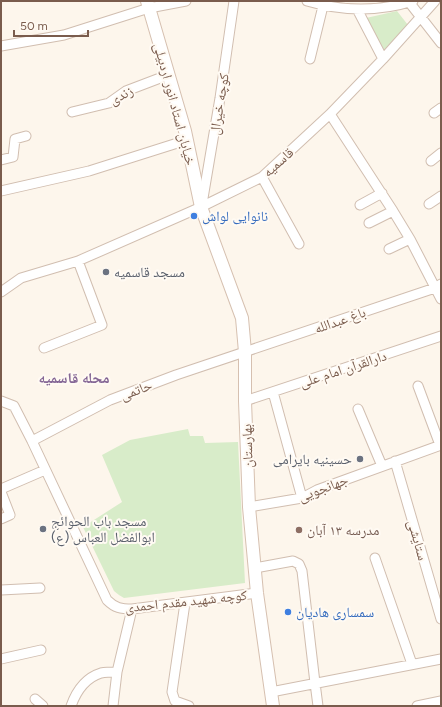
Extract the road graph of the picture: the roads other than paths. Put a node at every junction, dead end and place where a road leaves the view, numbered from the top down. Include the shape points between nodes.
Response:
1 (186, 1) edge
2 (234, 1) edge
3 (306, 1) edge
4 (435, 1) edge
5 (411, 2) edge
6 (148, 5) edge
7 (323, 6) junction
8 (357, 9) junction
9 (420, 18) junction
10 (441, 43) edge
11 (1, 46) edge
12 (310, 59) dead end
13 (383, 59) junction
14 (168, 75) junction
15 (72, 112) dead end
16 (330, 114) junction
17 (26, 136) dead end
18 (187, 140) junction
19 (441, 153) edge
20 (1, 160) edge
21 (431, 161) dead end
22 (262, 178) junction
23 (1, 191) edge
24 (382, 193) junction
25 (441, 196) edge
26 (429, 204) dead end
27 (360, 205) dead end
28 (201, 207) junction
29 (393, 211) junction
30 (369, 223) dead end
31 (410, 239) junction
32 (299, 244) dead end
33 (389, 249) dead end
34 (78, 261) junction
35 (438, 286) edge
36 (1, 292) edge
37 (441, 299) edge
38 (441, 336) edge
39 (44, 348) dead end
40 (245, 352) junction
41 (418, 386) dead end
42 (273, 392) junction
43 (1, 401) edge
44 (245, 401) junction
45 (358, 409) dead end
46 (32, 441) junction
47 (441, 445) edge
48 (395, 461) junction
49 (382, 466) junction
50 (45, 470) junction
51 (1, 491) edge
52 (302, 498) junction
53 (249, 507) junction
54 (1, 520) edge
55 (375, 558) dead end
56 (255, 568) junction
57 (40, 588) dead end
58 (1, 590) edge
59 (257, 593) junction
60 (185, 603) junction
61 (132, 610) junction
62 (441, 619) edge
63 (42, 650) dead end
64 (1, 659) edge
65 (441, 659) edge
66 (412, 664) junction
67 (117, 672) junction
68 (315, 683) junction
69 (271, 692) junction
70 (35, 699) dead end
71 (441, 701) edge
72 (43, 706) edge
73 (71, 706) edge
74 (113, 706) edge
75 (189, 706) edge
76 (273, 706) edge
77 (318, 706) edge
78 (417, 706) edge

1 - 6 street
2 - 28 street, کوچه خیرال
3 - 7 street
4 - 9 street, قاسمیه
5 - 8 street
5 - 9 street
6 - 11 street via 64,35
6 - 14 street, خیابان استاد انور اردبیلی
7 - 8 street
7 - 12 street
8 - 13 street
9 - 10 street
9 - 13 street, قاسمیه
13 - 16 street, قاسمیه
14 - 15 street, زندی via 126,90 109,103
14 - 18 street, خیابان استاد انور اردبیلی
16 - 22 street, قاسمیه
16 - 24 street
17 - 20 street via 15,139 13,157
18 - 23 street via 89,171
18 - 28 street, خیابان استاد انور اردبیلی
19 - 21 street
22 - 28 street, قاسمیه
22 - 32 street
24 - 27 street
24 - 29 street
25 - 26 street
28 - 34 street, قاسمیه
28 - 40 street, بهارستان via 242,318
29 - 30 street
29 - 31 street
31 - 33 street
31 - 35 street
34 - 36 street, قاسمیه via 21,278
34 - 39 street via 102,325
35 - 37 street
35 - 40 street, باغ عبدالله
38 - 42 street, دارالقرآن امام علی
40 - 44 street, بهارستان
40 - 46 street, حاتمی via 110,400
41 - 47 street
42 - 44 street, دارالقرآن امام علی
42 - 52 street
43 - 46 street, کوچه شهید مقدم احمدی via 14,406
44 - 53 street, بهارستان
45 - 49 street
46 - 50 street, کوچه شهید مقدم احمدی
47 - 48 street, جهانجویی
48 - 49 street, جهانجویی
48 - 62 street, ستایشی
49 - 52 street, جهانجویی via 316,490
50 - 51 street
50 - 61 street, کوچه شهید مقدم احمدی via 107,600 114,607
51 - 54 street via 10,515
52 - 53 street, جهانجویی
53 - 56 street, بهارستان
55 - 66 street
56 - 59 street, بهارستان
56 - 68 street via 293,561 299,564 302,571
57 - 58 street
59 - 60 street, کوچه شهید مقدم احمدی
59 - 69 street, بهارستان
60 - 61 street, کوچه شهید مقدم احمدی
60 - 75 street via 172,692 174,701
61 - 67 street
63 - 64 street
65 - 66 street
66 - 68 street
67 - 73 street via 101,674 86,683 75,695
67 - 74 street
68 - 69 street
68 - 77 street
69 - 76 street, بهارستان
70 - 72 street
71 - 78 street

